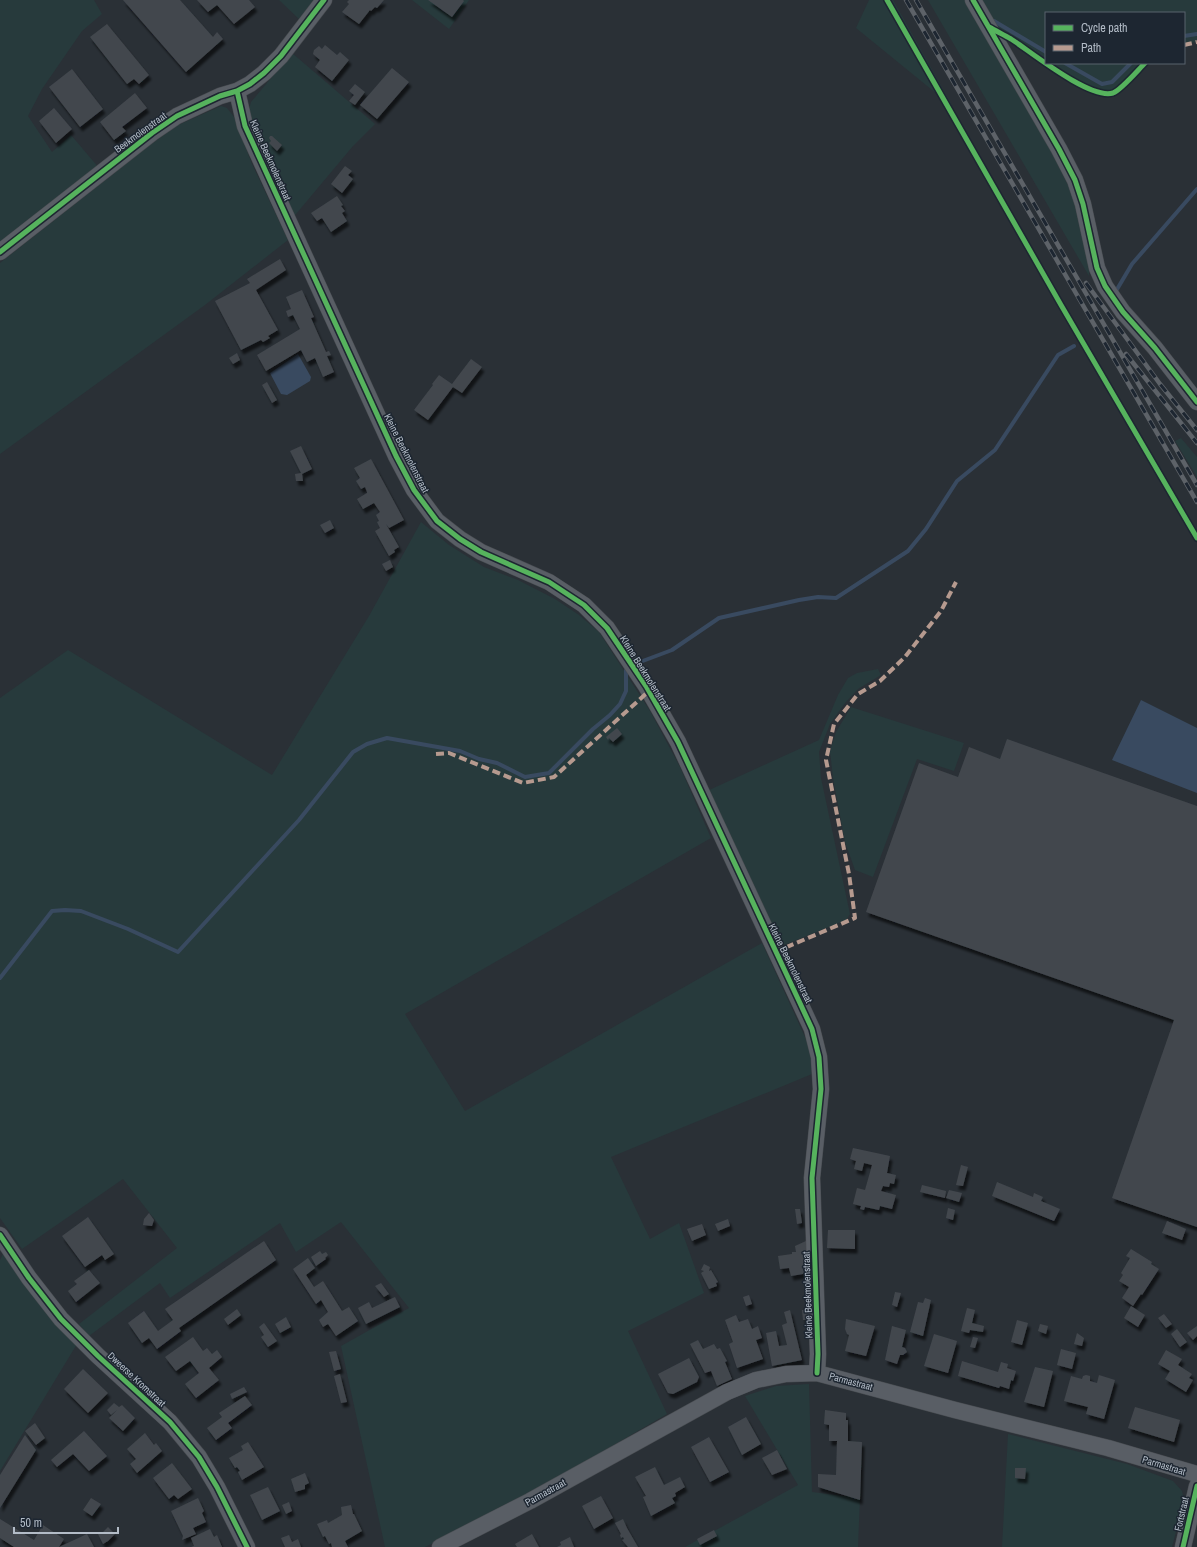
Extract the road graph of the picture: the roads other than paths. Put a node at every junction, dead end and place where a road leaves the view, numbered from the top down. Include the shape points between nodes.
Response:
1 (324, 0) edge
2 (973, 0) edge
3 (237, 91) junction
4 (0, 252) edge
5 (1197, 402) edge
6 (0, 1234) edge
7 (817, 1373) junction
8 (1197, 1474) edge
9 (1197, 1486) edge
10 (247, 1547) edge
11 (440, 1547) edge
12 (1183, 1547) edge

1 - 3 street, Beekmolenstraat via 281,56 264,73
2 - 5 street via 1060,149 1075,180 1097,268 1105,286 1123,312
3 - 4 street, Beekmolenstraat via 220,96 178,116 152,133
3 - 7 street, Kleine Beekmolenstraat via 245,126 396,456 414,490 437,521 460,539 481,552 549,582 584,605 607,628 646,686 678,742 812,1029 819,1057 822,1089 812,1178
6 - 10 street, Dweerse Kromstraat via 29,1278 61,1319 170,1422 199,1457
7 - 8 street, Parmastraat via 1108,1448
7 - 11 street, Parmastraat via 786,1374 756,1380 727,1392 530,1501
9 - 12 street, Fortstraat

